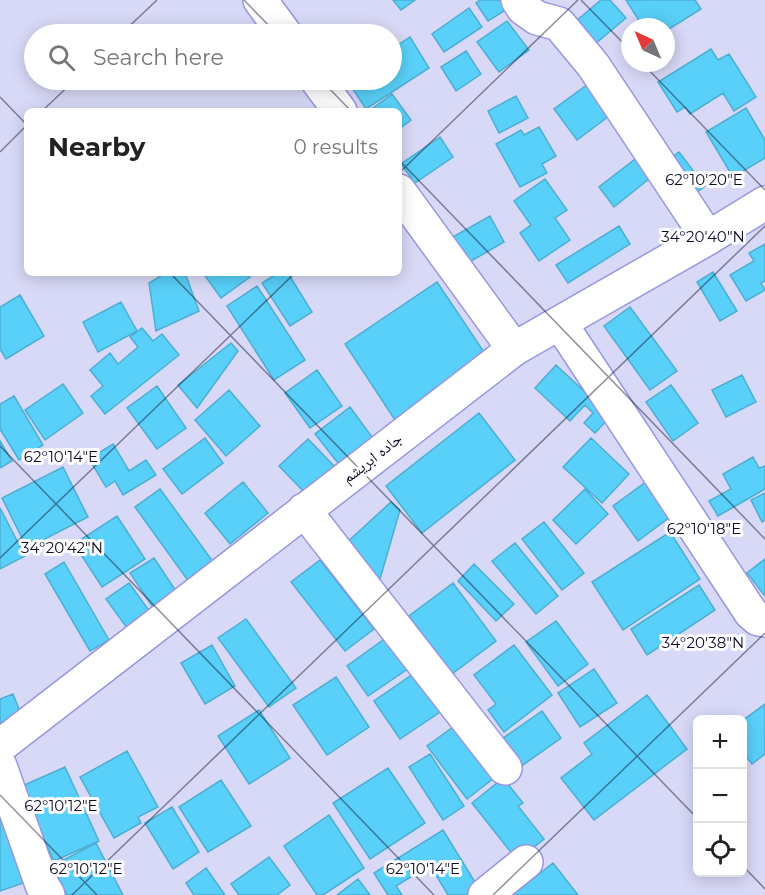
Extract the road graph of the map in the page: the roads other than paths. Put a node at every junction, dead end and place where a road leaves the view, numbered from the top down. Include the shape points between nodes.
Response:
1 (260, 0) edge
2 (518, 0) edge
3 (278, 24) edge
4 (324, 90) edge
5 (338, 108) edge
6 (402, 195) edge
7 (765, 203) edge
8 (708, 238) junction
9 (560, 323) junction
10 (514, 349) junction
11 (304, 510) junction
12 (765, 620) edge
13 (0, 746) edge
14 (0, 766) edge
15 (505, 768) dead end
16 (526, 862) dead end
17 (48, 895) edge
18 (485, 895) edge

1 - 3 street
2 - 8 street via 537,18 559,24 593,65
4 - 5 street
6 - 10 street
7 - 8 street, جاده ابریشم
8 - 9 street, جاده ابریشم
9 - 10 street, جاده ابریشم
9 - 12 street via 752,613
10 - 11 street, جاده ابریشم
11 - 13 street, جاده ابریشم
11 - 15 street
14 - 17 street
16 - 18 street

